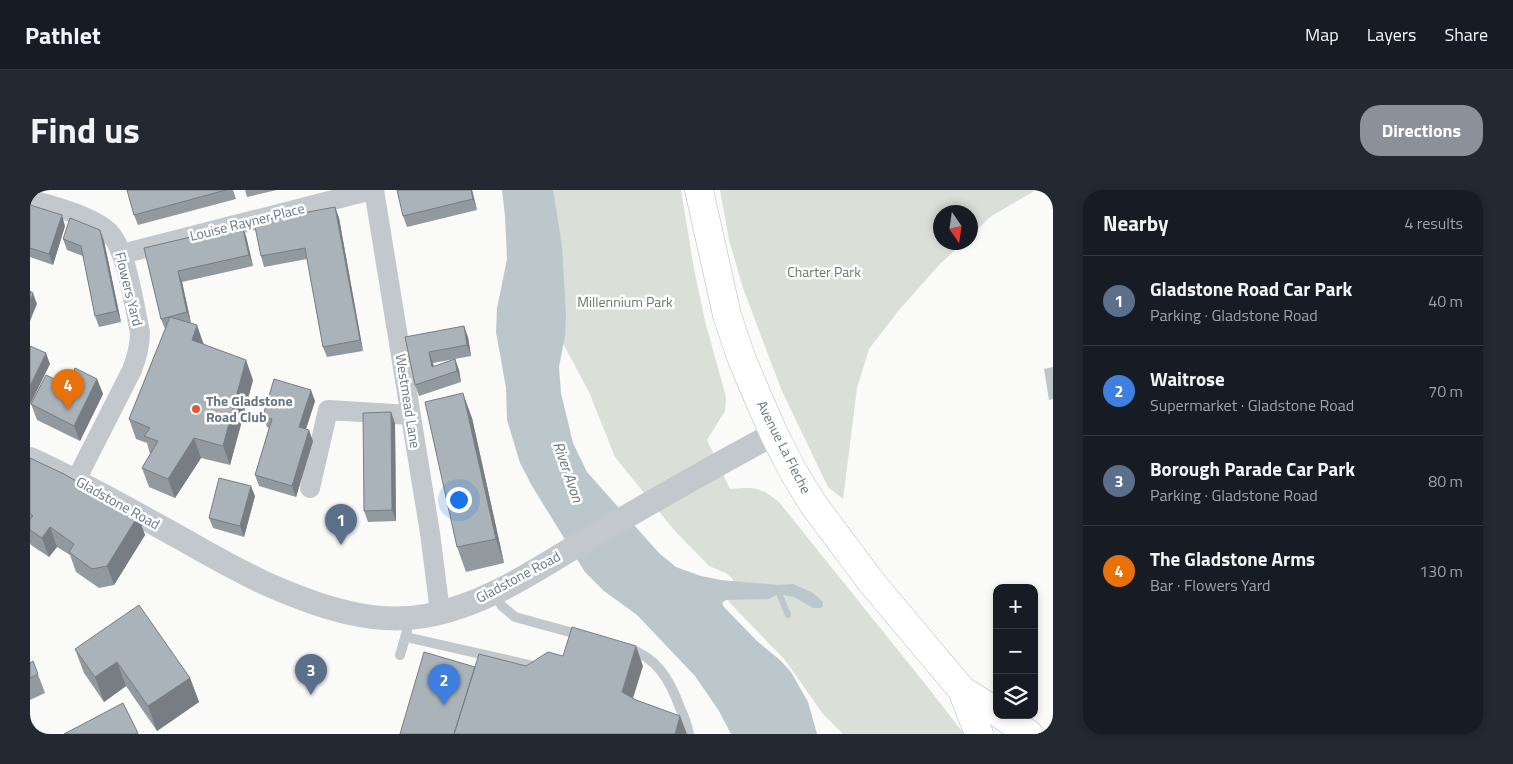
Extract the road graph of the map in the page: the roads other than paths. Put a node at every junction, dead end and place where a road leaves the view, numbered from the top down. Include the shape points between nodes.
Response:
1 (373, 190) edge
2 (700, 190) edge
3 (30, 199) edge
4 (122, 254) junction
5 (411, 415) junction
6 (774, 434) junction
7 (30, 459) edge
8 (76, 480) junction
9 (310, 488) dead end
10 (494, 593) junction
11 (440, 612) junction
12 (407, 627) junction
13 (592, 638) edge
14 (618, 646) edge
15 (400, 656) dead end
16 (545, 668) edge
17 (962, 690) junction
18 (993, 709) edge
19 (1007, 719) edge
20 (689, 734) edge
21 (979, 734) edge
22 (1029, 734) edge

1 - 4 street, Louise Rayner Place
1 - 5 street, Westmead Lane
2 - 6 main road, Avenue La Fleche via 727,315
3 - 4 street, Flowers Yard via 98,224 109,232
4 - 8 street, Flowers Yard via 140,332 138,356
5 - 9 street via 328,410
5 - 11 street, Westmead Lane
6 - 10 street, Gladstone Road
6 - 17 main road, Avenue La Fleche via 813,504 872,583
7 - 8 street, Gladstone Road
8 - 12 street, Gladstone Road via 274,588 316,604 381,617
10 - 11 street, Gladstone Road
10 - 13 lane via 502,606 515,617
11 - 12 street, Gladstone Road
12 - 15 lane
12 - 16 lane
14 - 20 lane via 648,658 665,675
17 - 18 main road, Avenue La Fleche
17 - 21 main road, Avenue La Fleche
19 - 22 main road

